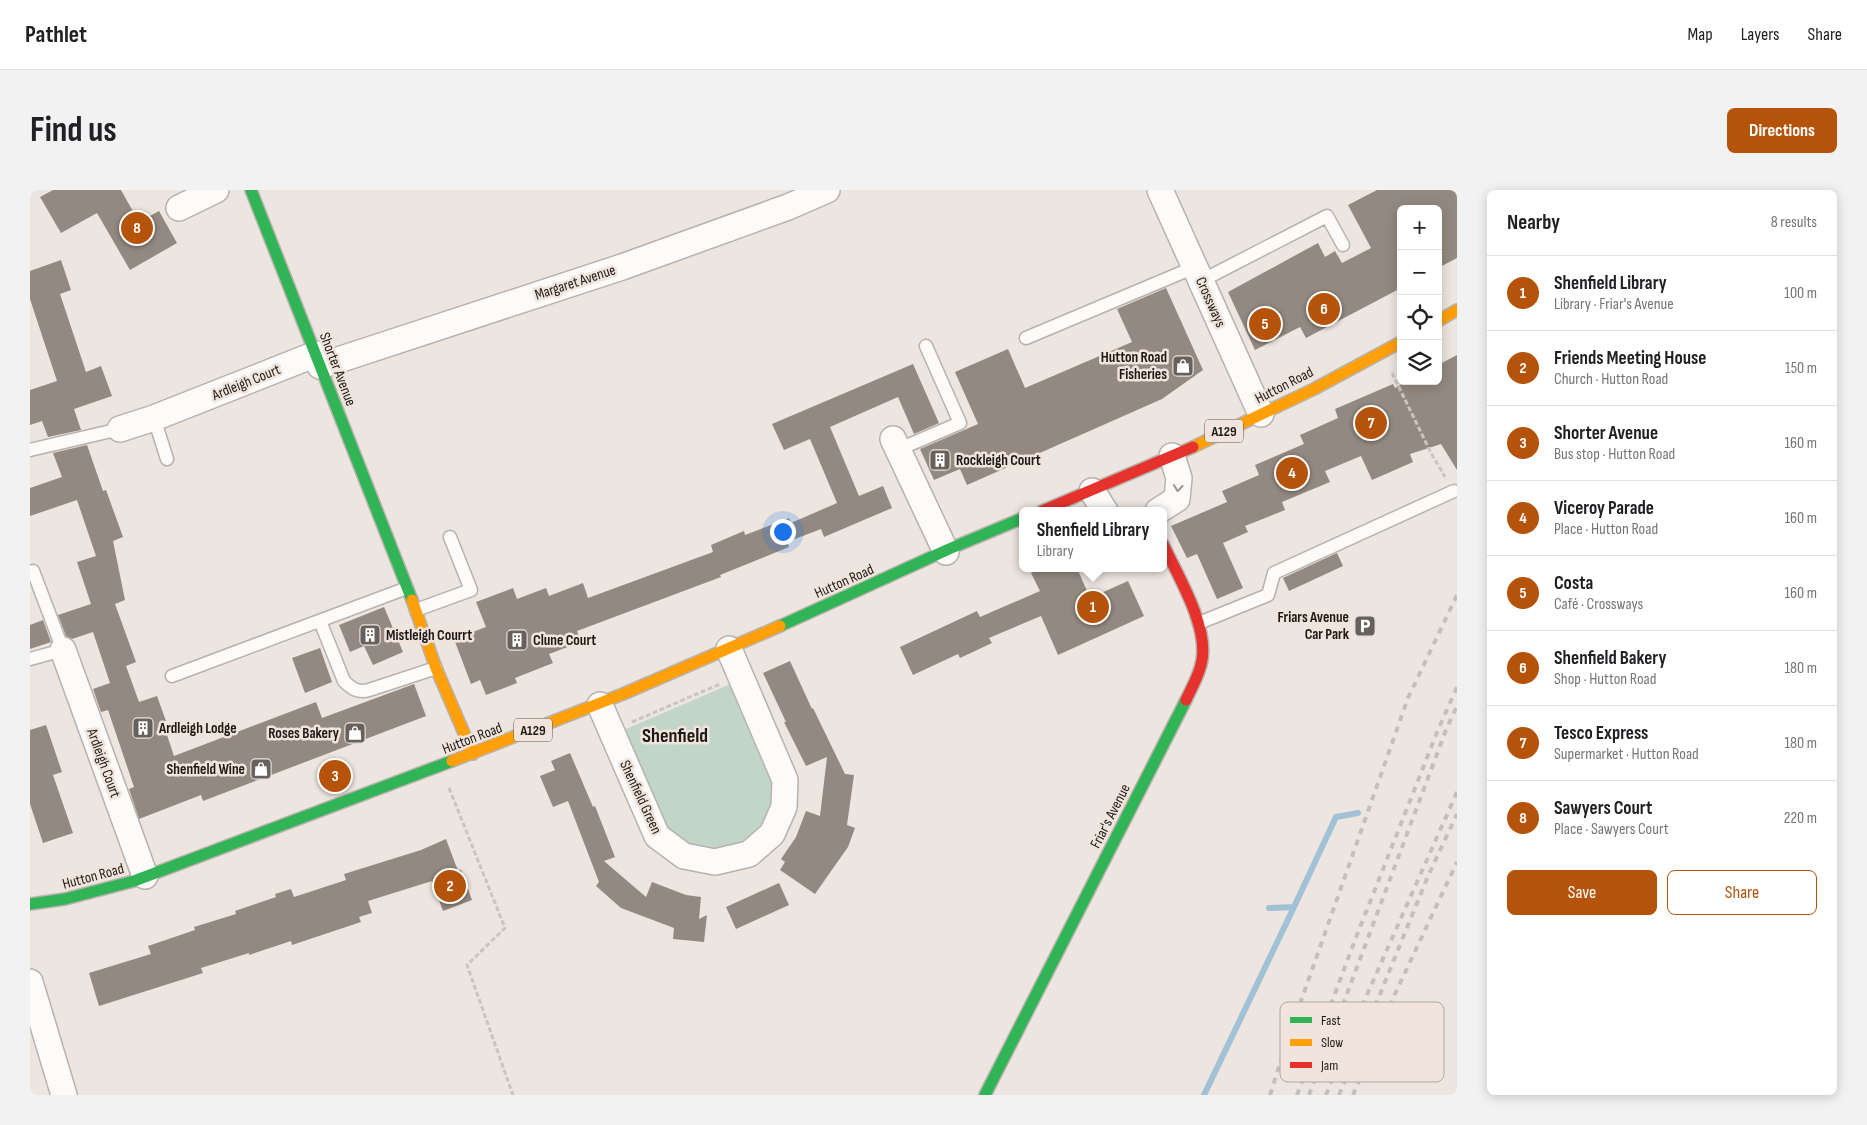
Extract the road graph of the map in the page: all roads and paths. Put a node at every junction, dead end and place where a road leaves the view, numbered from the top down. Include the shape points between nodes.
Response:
1 (216, 190) edge
2 (252, 190) edge
3 (827, 190) edge
4 (1160, 190) edge
5 (178, 208) dead end
6 (1343, 245) dead end
7 (1198, 274) junction
8 (1457, 310) edge
9 (1442, 318) edge
10 (1026, 338) dead end
11 (1397, 344) edge
12 (926, 346) dead end
13 (1382, 353) junction
14 (318, 360) junction
15 (1261, 414) junction
16 (154, 418) junction
17 (120, 429) joint
18 (895, 444) joint
19 (30, 450) edge
20 (1172, 456) junction
21 (167, 459) dead end
22 (1454, 491) joint
23 (1098, 501) edge
24 (1064, 507) edge
25 (1164, 507) edge
26 (1019, 520) edge
27 (450, 537) dead end
28 (946, 552) junction
29 (1167, 553) edge
30 (33, 571) dead end
31 (407, 588) junction
32 (416, 610) junction
33 (320, 621) junction
34 (1199, 623) junction
35 (729, 649) junction
36 (63, 650) junction
37 (30, 659) edge
38 (436, 668) junction
39 (740, 675) junction
40 (172, 676) dead end
41 (600, 704) junction
42 (611, 732) junction
43 (473, 754) junction
44 (440, 766) junction
45 (145, 876) junction
46 (30, 904) edge
47 (30, 982) edge
48 (64, 1095) edge
49 (513, 1095) edge
50 (985, 1095) edge

1 - 5 street
2 - 14 main road, Shorter Avenue
3 - 14 street, Margaret Avenue via 622,267
4 - 7 street, Crossways
6 - 7 lane via 1327,216
7 - 10 lane
7 - 15 street, Crossways
8 - 9 main road
11 - 13 main road, Hutton Road / A129
12 - 18 lane via 960,423
13 - 15 main road, Hutton Road / A129
13 - 22 path via 1430,453
14 - 16 street, Ardleigh Court
14 - 31 main road, Shorter Avenue
15 - 20 main road, Hutton Road / A129
16 - 17 street, Ardleigh Court
16 - 21 lane
17 - 19 lane
18 - 28 street
20 - 23 main road, Hutton Road / A129
20 -> 25 street via 1179,478 1177,499
22 - 34 lane via 1274,573 1268,594
23 - 24 main road, Hutton Road / A129
26 - 28 main road, Hutton Road / A129
27 - 32 lane via 470,590
28 - 35 main road, Hutton Road / A129
29 - 34 main road, Friar's Avenue
30 - 36 lane
31 - 32 main road, Shorter Avenue
31 - 33 lane
32 - 38 main road, Shorter Avenue
33 - 38 lane via 344,681 351,688 362,692
33 - 40 lane
34 - 50 main road, Friar's Avenue via 1203,639 1202,660 1196,680
35 - 39 street, Shenfield Green
35 - 41 main road, Hutton Road / A129
36 - 37 lane
36 - 45 street, Ardleigh Court
38 - 43 main road, Shorter Avenue
39 - 42 path
39 - 42 street, Shenfield Green via 785,780 784,807 772,834 749,854 714,862 684,856 657,836
41 - 42 street, Shenfield Green
41 - 43 main road, Hutton Road / A129
43 - 44 main road, Hutton Road / A129
44 - 45 main road, Hutton Road / A129
44 - 49 path via 505,928 467,965
45 - 46 main road, Hutton Road / A129 via 61,900
47 - 48 street

